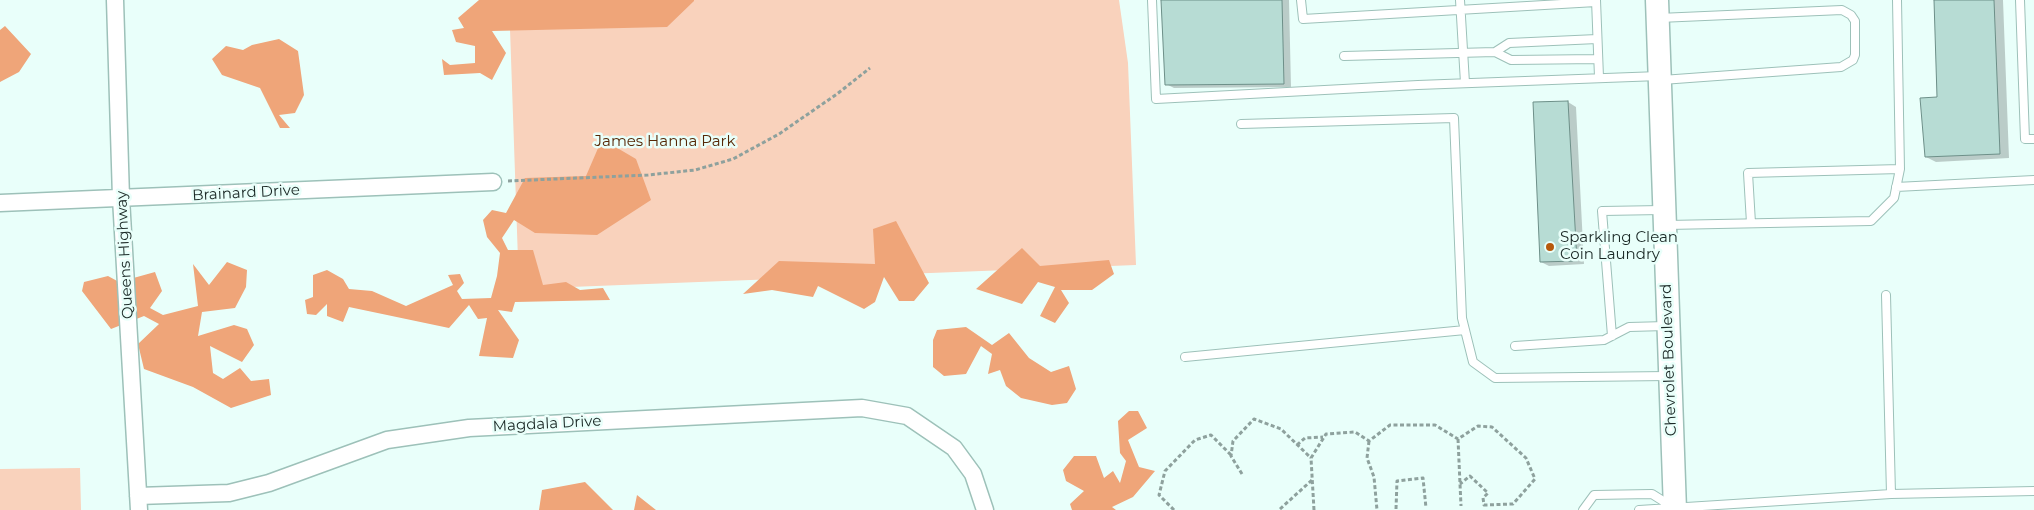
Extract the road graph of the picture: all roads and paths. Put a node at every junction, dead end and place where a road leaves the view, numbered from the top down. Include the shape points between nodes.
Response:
1 (115, 0) edge
2 (1152, 0) edge
3 (1302, 0) edge
4 (1460, 0) edge
5 (1898, 0) edge
6 (2020, 0) edge
7 (1596, 1) edge
8 (1460, 9) junction
9 (1657, 9) edge
10 (1597, 39) junction
11 (1495, 52) junction
12 (1462, 54) junction
13 (1344, 56) dead end
14 (1598, 59) junction
15 (870, 68) dead end
16 (1599, 77) junction
17 (1660, 78) junction
18 (1465, 83) junction
19 (1241, 124) dead end
20 (2034, 139) edge
21 (1900, 169) junction
22 (2034, 180) edge
23 (493, 182) joint
24 (1896, 187) junction
25 (121, 198) junction
26 (0, 203) edge
27 (1665, 218) junction
28 (1751, 223) junction
29 (1886, 295) dead end
30 (1668, 326) junction
31 (1465, 330) junction
32 (1612, 336) junction
33 (1515, 346) dead end
34 (1185, 357) dead end
35 (1670, 376) junction
36 (1323, 437) junction
37 (1458, 439) junction
38 (1370, 441) junction
39 (1297, 444) junction
40 (1231, 456) junction
41 (1311, 458) junction
42 (1242, 474) dead end
43 (1312, 480) junction
44 (1460, 484) junction
45 (2034, 491) edge
46 (1891, 494) junction
47 (139, 503) edge
48 (1461, 506) dead end
49 (1426, 508) dead end
50 (1280, 509) dead end
51 (1396, 509) edge
52 (1675, 509) edge
53 (986, 510) edge
54 (1174, 510) edge
55 (1314, 510) edge
56 (1377, 510) edge
57 (1583, 510) edge
58 (1639, 510) edge

1 - 25 street, Queens Highway
2 - 18 lane via 1156,99
3 - 8 lane via 1303,19
4 - 8 lane
5 - 21 lane
6 - 20 lane via 2026,139
7 - 8 lane
7 - 10 lane
8 - 12 lane
9 - 17 main road, Chevrolet Boulevard
9 - 17 lane via 1842,10 1855,21 1855,55 1841,67
10 - 11 lane via 1510,43
10 - 14 lane
11 - 12 lane
11 - 14 lane via 1511,60
12 - 13 lane
12 - 18 lane
14 - 16 lane
15 - 23 path via 779,134 732,159 696,170
16 - 17 lane
16 - 18 lane
17 - 27 main road, Chevrolet Boulevard
19 - 31 lane via 1454,118
21 - 24 lane
21 - 28 lane via 1748,173
22 - 24 lane
23 - 25 street, Brainard Drive
24 - 28 lane via 1894,198 1871,221
25 - 26 street, Brainard Drive
25 - 47 street, Queens Highway
27 - 28 lane
27 - 30 main road, Chevrolet Boulevard
27 - 32 lane via 1602,211
29 - 46 lane
30 - 32 lane via 1629,327
30 - 35 main road, Chevrolet Boulevard
31 - 34 lane
31 - 35 lane via 1473,362 1495,378
32 - 33 lane via 1604,340
35 - 52 main road, Chevrolet Boulevard
36 - 38 path via 1354,432
36 - 39 path via 1306,438
36 - 41 path
37 - 38 path via 1435,424 1390,426
37 - 44 path
37 - 44 path via 1478,426 1492,427 1526,458 1535,479 1513,504 1484,505 1488,493 1470,476
38 - 56 path via 1368,458 1374,477
39 - 40 path via 1281,429 1254,419 1233,441
39 - 41 path
40 - 42 path
40 - 54 path via 1211,435 1195,440 1165,471 1159,495
41 - 43 path
43 - 50 path
43 - 55 path
44 - 48 path
45 - 46 lane
46 - 52 lane
47 - 53 street, Magdala Drive via 229,493 269,483 387,440 469,428 862,408 907,416 954,448 972,474
49 - 51 path via 1422,478 1397,481
52 - 57 lane via 1652,494 1594,496
52 - 58 lane

